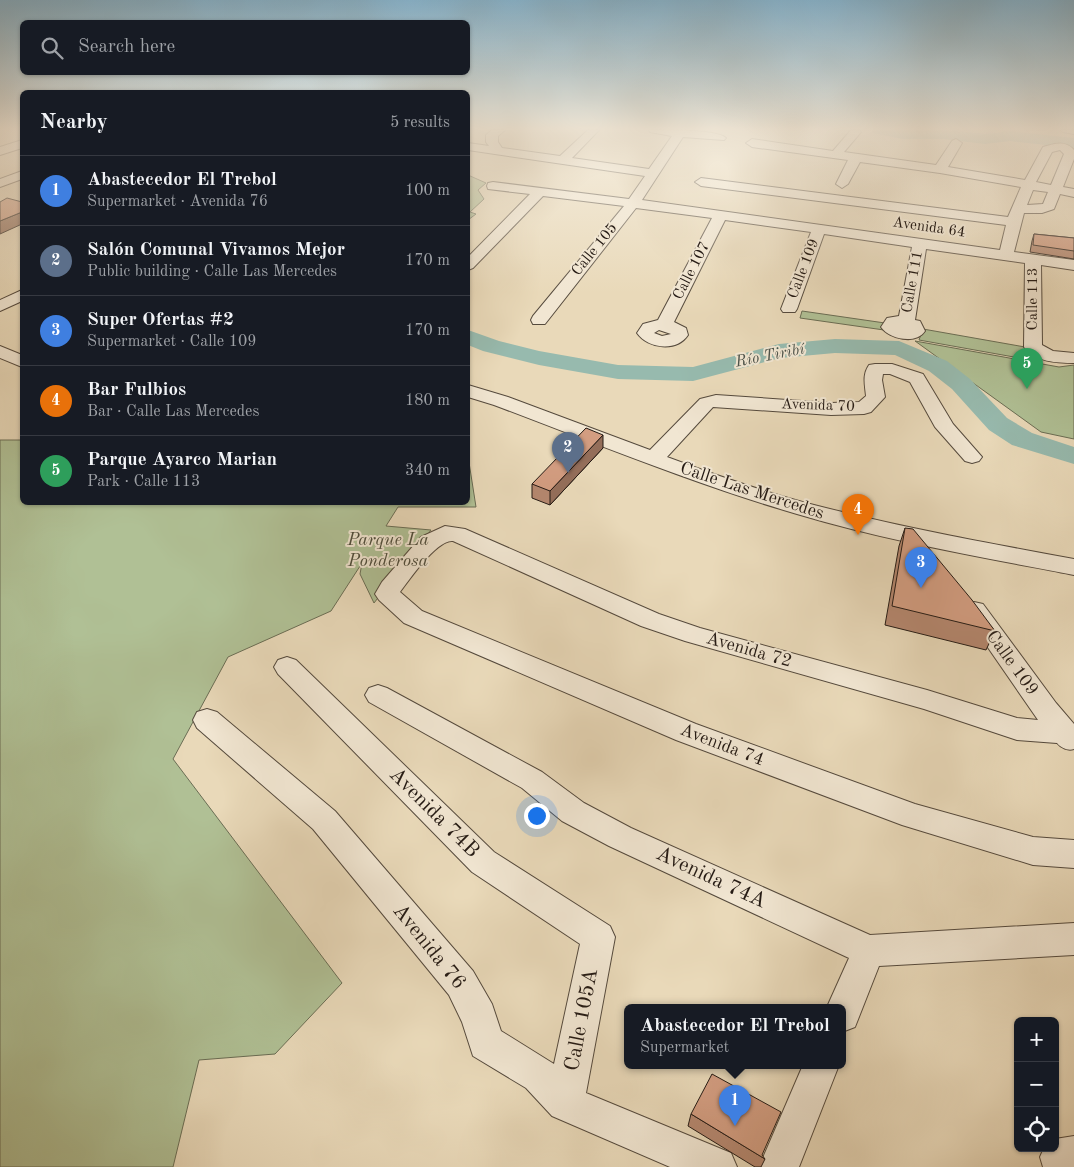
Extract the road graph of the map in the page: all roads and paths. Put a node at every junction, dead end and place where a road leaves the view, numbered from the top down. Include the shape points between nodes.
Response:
1 (645, 184) edge
2 (724, 184) edge
3 (1028, 184) edge
4 (1030, 184) edge
5 (1057, 184) edge
6 (493, 186) dead end
7 (1055, 189) junction
8 (540, 192) junction
9 (1074, 192) edge
10 (633, 203) junction
11 (720, 216) junction
12 (1017, 216) junction
13 (819, 229) junction
14 (920, 243) junction
15 (1006, 256) junction
16 (1033, 259) junction
17 (470, 264) edge
18 (1074, 265) edge
19 (20, 296) edge
20 (0, 306) edge
21 (789, 309) dead end
22 (539, 320) dead end
23 (906, 322) dead end
24 (664, 325) dead end
25 (0, 351) edge
26 (1074, 358) edge
27 (20, 361) edge
28 (470, 392) edge
29 (972, 456) dead end
30 (653, 459) junction
31 (445, 534) joint
32 (912, 536) junction
33 (937, 566) edge
34 (1074, 567) edge
35 (956, 589) edge
36 (287, 667) dead end
37 (378, 696) dead end
38 (206, 720) dead end
39 (1069, 739) edge
40 (1074, 854) edge
41 (598, 937) joint
42 (1074, 939) edge
43 (869, 951) junction
44 (846, 1005) edge
45 (820, 1069) edge
46 (565, 1103) junction
47 (718, 1167) edge
48 (779, 1167) edge

1 - 10 street, Calle 105
2 - 12 street
3 - 12 street, Calle 113
4 - 7 street
5 - 7 street, Calle 113
6 - 8 street, Avenida 64
7 - 9 street
7 - 12 street, Calle 113 via 1049,206
8 - 10 street, Avenida 64
8 - 17 street
10 - 11 street, Avenida 64
10 - 22 street, Calle 105
11 - 13 street, Avenida 64
11 - 24 street, Calle 107
12 - 15 street, Calle 113 via 1008,236
13 - 14 street, Avenida 64
13 - 21 street, Calle 109
14 - 15 street, Avenida 64
14 - 23 street, Calle 111
15 - 16 street, Avenida 64
16 - 18 street, Avenida 64
16 - 26 street, Calle 113 via 1033,346 1038,352 1053,357
19 - 20 street
25 - 27 street
28 - 30 street, Calle Las Mercedes
29 - 30 street, Avenida 70 via 945,427 917,378 892,369 875,368 876,397 864,408 706,403
30 - 32 street, Calle Las Mercedes via 806,510
31 - 39 street, Avenida 72 via 457,534 650,620 694,635 927,700 1017,729
31 - 40 street, Avenida 74 via 429,542 387,594 413,617 686,732 913,816 1033,851
32 - 33 street
32 - 34 street, Calle Las Mercedes
35 - 39 street, Calle 109
36 - 41 street, Avenida 74B via 483,862
37 - 43 street, Avenida 74A via 532,780 573,812 620,837
38 - 46 street, Avenida 76 via 324,820 461,983 479,1017 486,1042 539,1075
41 - 46 street, Calle 105A
42 - 43 street, Avenida 74A
43 - 44 street
45 - 48 street
46 - 47 street, Avenida 76

